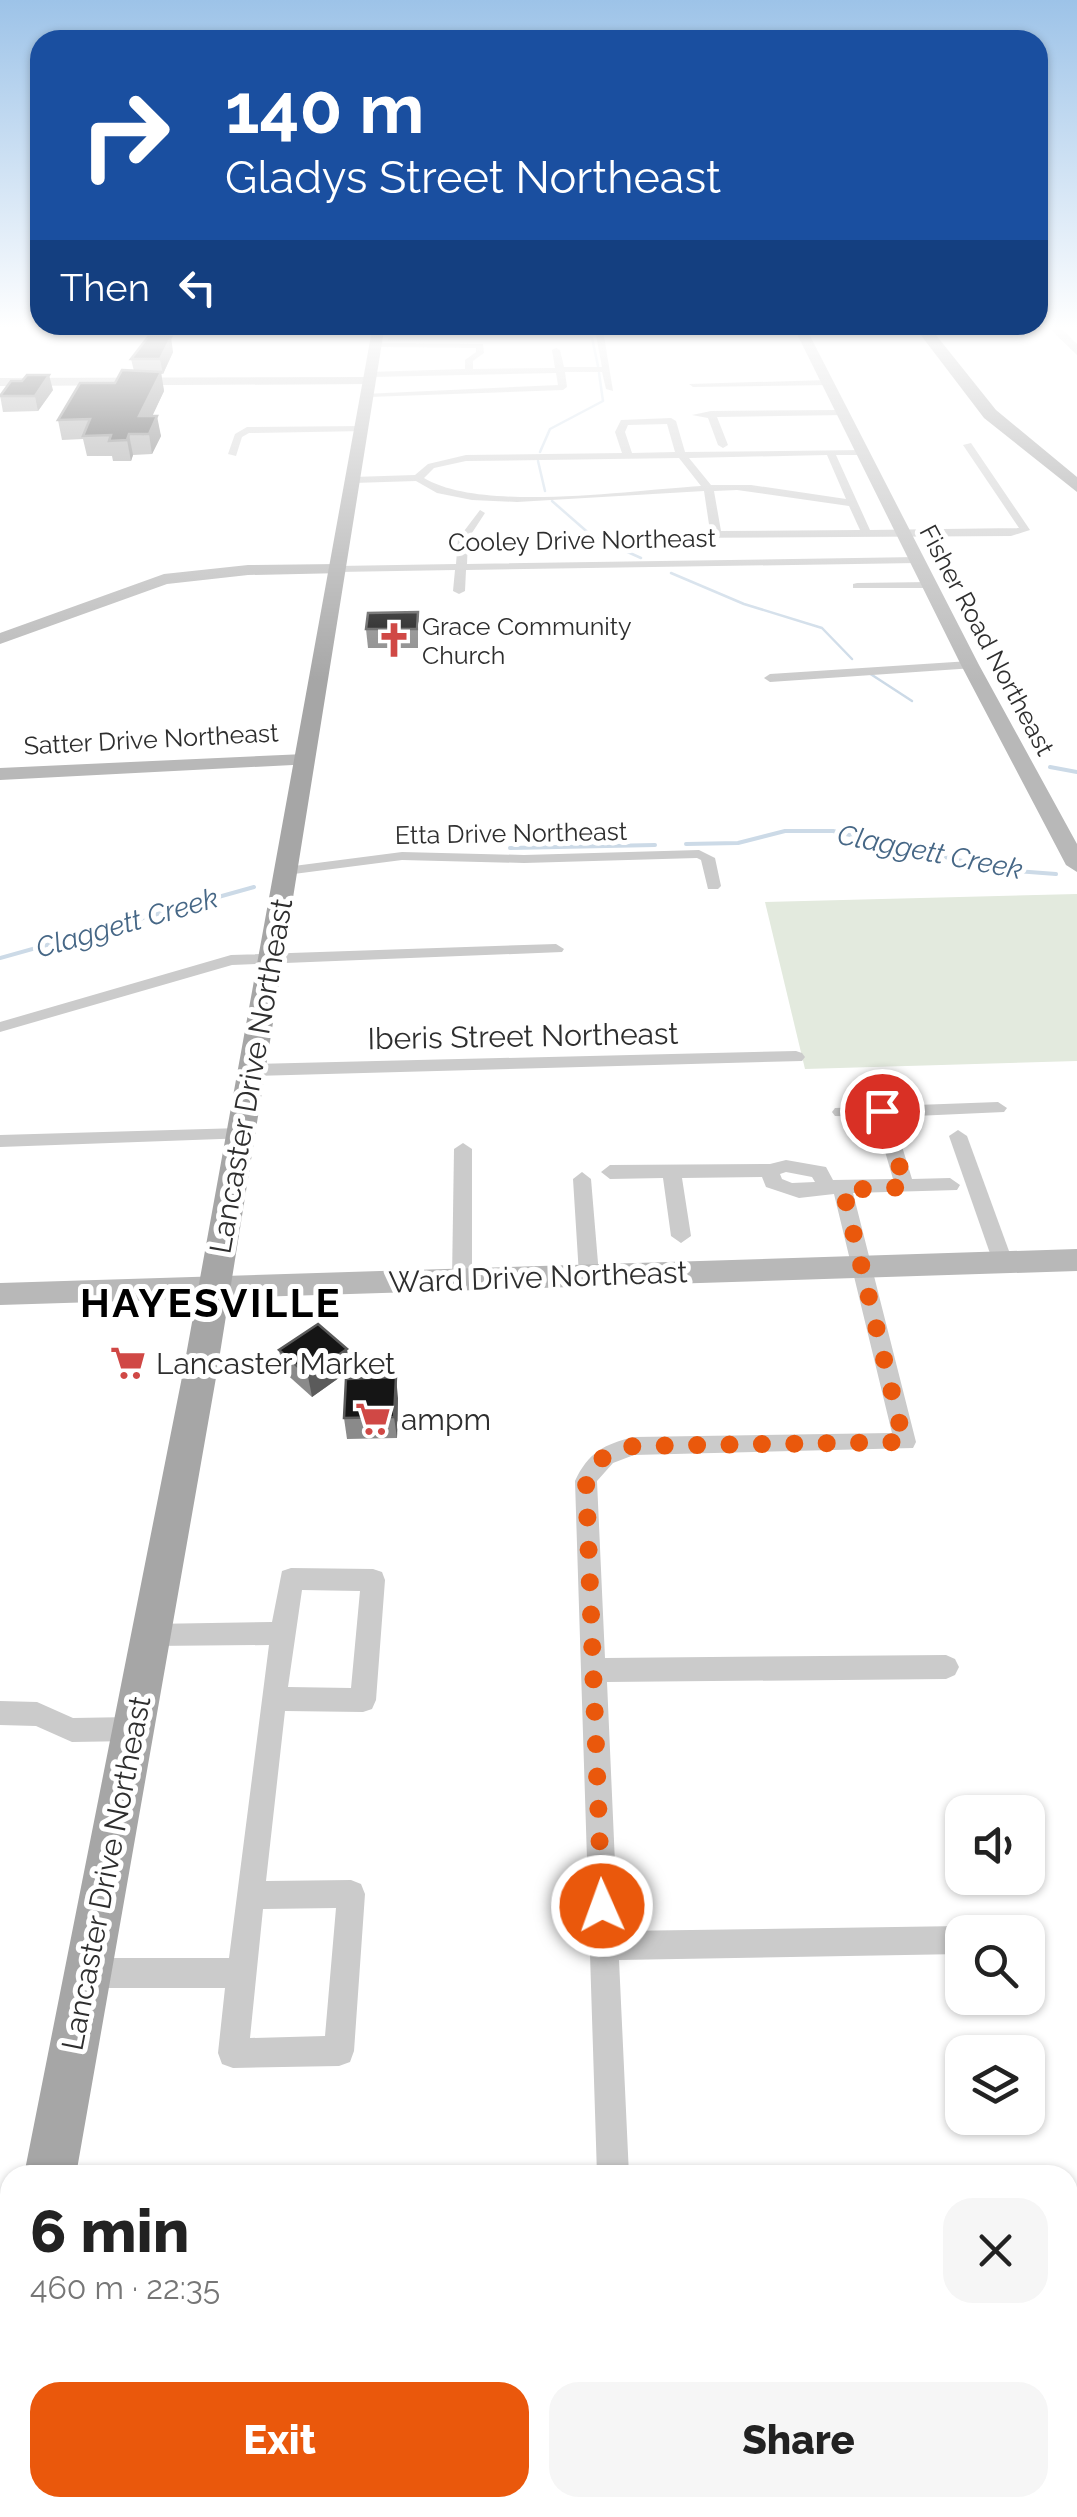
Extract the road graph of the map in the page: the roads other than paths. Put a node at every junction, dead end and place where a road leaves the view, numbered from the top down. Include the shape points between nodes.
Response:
1 (235, 447) edge
2 (359, 447) edge
3 (627, 447) edge
4 (680, 447) edge
5 (861, 447) edge
6 (970, 447) edge
7 (1030, 447) edge
8 (1060, 447) edge
9 (830, 452) junction
10 (863, 452) junction
11 (1067, 453) dead end
12 (233, 454) dead end
13 (626, 455) junction
14 (683, 455) junction
15 (353, 478) junction
16 (418, 478) junction
17 (1077, 486) edge
18 (708, 488) junction
19 (852, 503) junction
20 (480, 512) dead end
21 (866, 532) junction
22 (903, 534) junction
23 (660, 535) dead end
24 (716, 535) junction
25 (917, 560) junction
26 (461, 567) junction
27 (338, 568) junction
28 (248, 570) junction
29 (930, 585) junction
30 (856, 586) dead end
31 (459, 591) dead end
32 (0, 631) edge
33 (0, 639) edge
34 (970, 665) junction
35 (770, 678) dead end
36 (305, 760) junction
37 (0, 774) edge
38 (1077, 864) edge
39 (286, 871) junction
40 (712, 886) dead end
41 (556, 948) dead end
42 (271, 958) junction
43 (0, 1027) edge
44 (796, 1057) dead end
45 (252, 1070) junction
46 (998, 1108) dead end
47 (882, 1111) junction
48 (841, 1112) dead end
49 (241, 1134) junction
50 (958, 1136) dead end
51 (0, 1141) edge
52 (463, 1149) dead end
53 (671, 1170) junction
54 (610, 1172) dead end
55 (582, 1179) dead end
56 (950, 1185) dead end
57 (834, 1187) junction
58 (906, 1187) junction
59 (682, 1236) dead end
60 (1077, 1260) edge
61 (1003, 1262) junction
62 (864, 1266) junction
63 (589, 1275) junction
64 (462, 1280) junction
65 (214, 1288) junction
66 (0, 1294) edge
67 (283, 1632) junction
68 (151, 1635) junction
69 (946, 1667) dead end
70 (596, 1670) junction
71 (275, 1699) junction
72 (0, 1714) edge
73 (132, 1729) junction
74 (252, 1895) junction
75 (945, 1940) edge
76 (603, 1946) junction
77 (86, 1973) junction
78 (243, 1973) junction
79 (52, 2165) edge
80 (612, 2165) edge

1 - 12 street
2 - 15 main road, Lancaster Drive Northeast
3 - 13 street
4 - 14 street
5 - 10 street, Fisher Road Northeast
6 - 22 street via 1025,530
7 - 17 highway
8 - 11 highway
9 - 10 street
9 - 14 street
9 - 19 street
10 - 22 street, Fisher Road Northeast
13 - 14 street
13 - 16 street via 466,458 430,466
14 - 18 street
15 - 16 street
15 - 27 main road, Lancaster Drive Northeast
16 - 18 street via 434,491 472,498
18 - 19 street
18 - 24 street
19 - 21 street
20 - 26 street via 463,539
21 - 22 street
21 - 24 street
22 - 25 street, Fisher Road Northeast
23 - 24 street
25 - 26 street, Cooley Drive Northeast
25 - 29 street, Fisher Road Northeast
26 - 27 street, Cooley Drive Northeast
26 - 31 street
27 - 28 street, Cooley Drive Northeast
27 - 36 main road, Lancaster Drive Northeast
28 - 32 street, Cooley Drive Northeast via 165,572
28 - 33 street, Cooley Drive Northeast via 152,582
29 - 30 street
29 - 34 street, Fisher Road Northeast
34 - 35 street
34 - 38 street, Fisher Road Northeast
36 - 37 street, Satter Drive Northeast
36 - 39 main road, Lancaster Drive Northeast
39 - 40 street, Etta Drive Northeast via 402,856 699,854 708,858
39 - 42 main road, Lancaster Drive Northeast
41 - 42 street
42 - 43 street via 220,962
42 - 45 main road, Lancaster Drive Northeast
44 - 45 street, Iberis Street Northeast
45 - 49 main road, Lancaster Drive Northeast
46 - 47 street
47 - 48 street
47 - 58 street
49 - 51 street
49 - 65 main road, Lancaster Drive Northeast
50 - 61 street
52 - 64 street
53 - 54 street
53 - 57 street via 770,1170 773,1182 787,1190
53 - 59 street
55 - 63 street
56 - 58 street
57 - 58 street
57 - 62 street
60 - 61 street, Ward Drive Northeast
61 - 62 street, Ward Drive Northeast
62 - 63 street, Ward Drive Northeast
62 - 70 street via 904,1442 611,1451 586,1481
63 - 64 street, Ward Drive Northeast
64 - 65 street, Ward Drive Northeast
65 - 66 street, Ward Drive Northeast
65 - 68 main road, Lancaster Drive Northeast
67 - 68 street
67 - 71 street
67 - 71 street via 291,1579 373,1580 363,1700
68 - 73 main road, Lancaster Drive Northeast
69 - 70 street
70 - 76 street
71 - 74 street
72 - 73 street via 37,1714 72,1730
73 - 77 main road, Lancaster Drive Northeast
74 - 78 street
74 - 78 street via 351,1894 339,2051 233,2053
75 - 76 street
76 - 80 street
77 - 78 street
77 - 79 main road, Lancaster Drive Northeast

